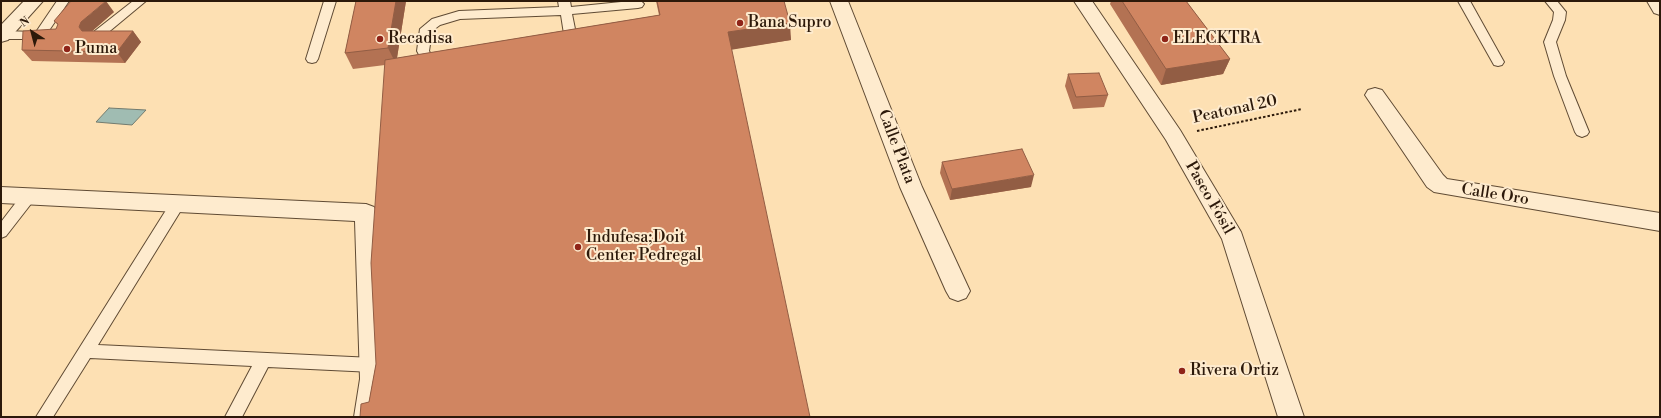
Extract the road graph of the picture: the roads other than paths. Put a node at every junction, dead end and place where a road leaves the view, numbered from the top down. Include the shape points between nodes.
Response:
1 (34, 1) edge
2 (63, 1) edge
3 (140, 1) edge
4 (330, 1) edge
5 (839, 1) edge
6 (1083, 1) edge
7 (1464, 1) edge
8 (1551, 1) edge
9 (1656, 1) edge
10 (638, 4) dead end
11 (564, 6) edge
12 (1660, 9) edge
13 (1, 35) edge
14 (39, 36) junction
15 (53, 36) edge
16 (94, 37) edge
17 (551, 46) edge
18 (312, 59) dead end
19 (451, 60) edge
20 (1498, 62) dead end
21 (1375, 95) dead end
22 (1582, 132) dead end
23 (1, 195) edge
24 (29, 196) junction
25 (178, 203) junction
26 (1660, 222) edge
27 (1, 232) edge
28 (958, 291) dead end
29 (85, 351) junction
30 (263, 360) junction
31 (373, 366) junction
32 (44, 417) edge
33 (233, 417) edge
34 (367, 417) edge
35 (1291, 417) edge

1 - 13 street
2 - 14 lane
3 - 16 lane
4 - 18 lane
5 - 28 street, Calle Plata via 911,187
6 - 35 street, Paseo Fósil via 1173,136 1233,238
7 - 20 lane
8 - 22 lane via 1560,12 1550,42
9 - 12 street
10 - 11 lane
11 - 17 lane via 570,34 565,41
11 - 19 lane via 459,15 436,22 426,29 423,51 427,59 435,62
13 - 14 lane
14 - 15 lane
21 - 26 street, Calle Oro via 1435,180 1442,186
23 - 24 street
24 - 25 street
24 - 27 lane
25 - 29 lane
25 - 31 street via 366,213
29 - 30 lane
29 - 32 lane
30 - 31 lane
30 - 33 lane
31 - 34 street

